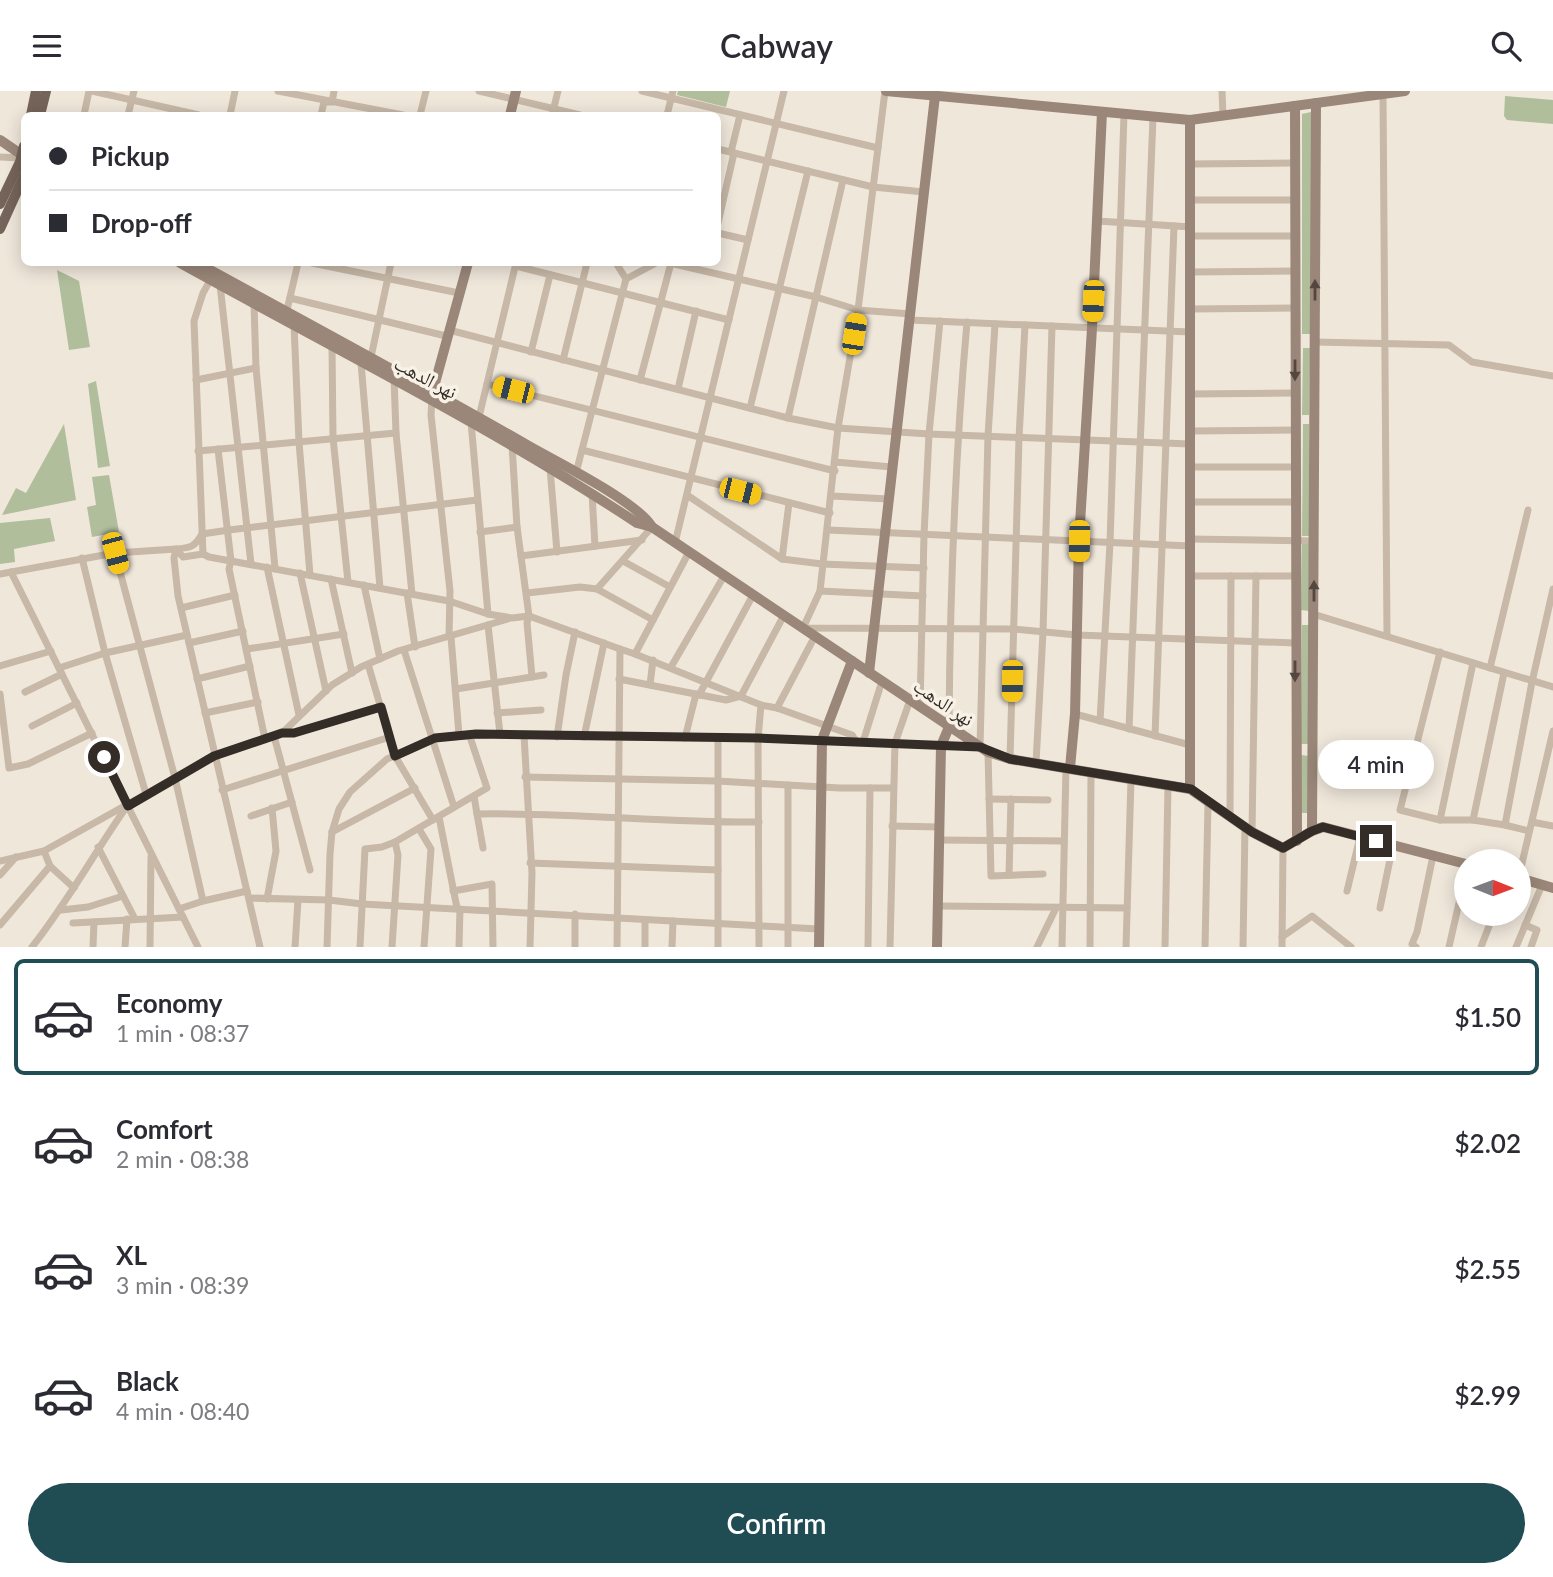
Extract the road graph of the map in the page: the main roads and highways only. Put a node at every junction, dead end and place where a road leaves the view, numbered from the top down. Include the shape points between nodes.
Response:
1 (36, 91) edge
2 (46, 91) edge
3 (32, 112) edge
4 (41, 112) edge
5 (21, 159) edge
6 (20, 196) edge
7 (0, 204) edge
8 (0, 229) edge

1 - 3 main road
2 - 4 main road
5 - 7 main road
6 - 8 main road

